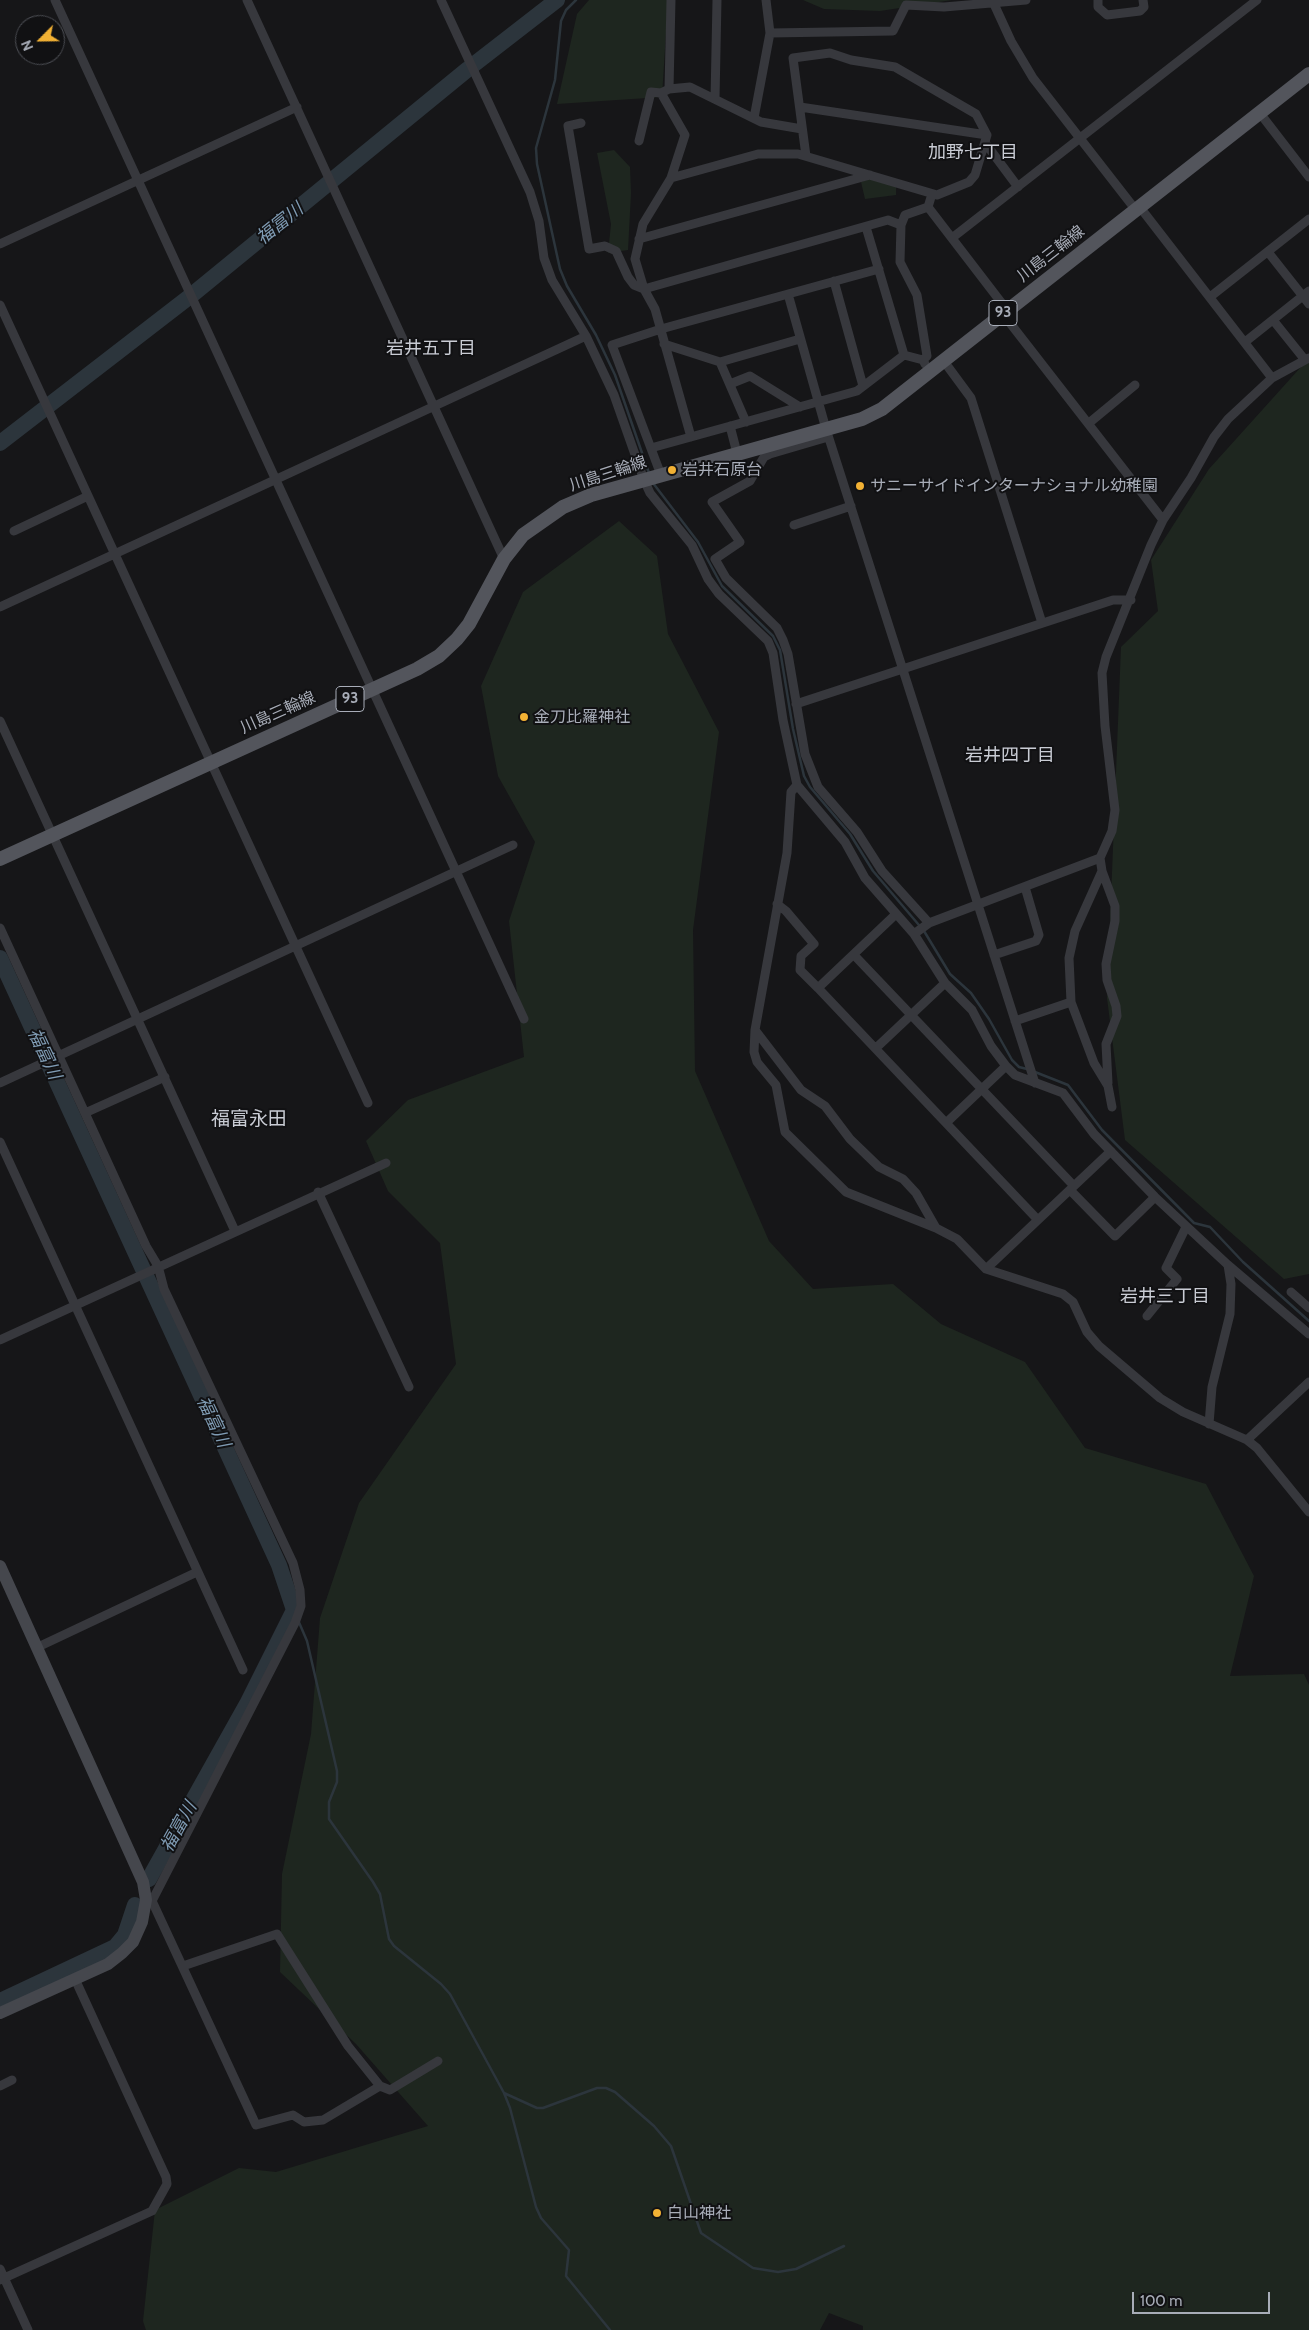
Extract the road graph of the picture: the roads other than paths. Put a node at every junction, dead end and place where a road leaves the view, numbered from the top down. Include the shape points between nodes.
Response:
1 (54, 0) edge
2 (247, 0) edge
3 (441, 0) edge
4 (671, 0) edge
5 (717, 0) edge
6 (766, 0) edge
7 (1026, 0) edge
8 (1098, 0) edge
9 (1143, 0) edge
10 (1257, 0) edge
11 (994, 4) junction
12 (770, 33) junction
13 (1309, 74) edge
14 (665, 91) junction
15 (715, 99) junction
16 (297, 107) junction
17 (800, 107) junction
18 (1259, 112) junction
19 (754, 118) junction
20 (581, 123) dead end
21 (802, 129) junction
22 (986, 140) junction
23 (1080, 140) junction
24 (639, 141) dead end
25 (806, 156) junction
26 (870, 174) junction
27 (671, 178) junction
28 (1309, 178) edge
29 (137, 180) junction
30 (1018, 187) junction
31 (932, 194) junction
32 (928, 207) junction
33 (1137, 208) junction
34 (1309, 219) edge
35 (901, 225) junction
36 (866, 226) junction
37 (952, 238) junction
38 (639, 239) junction
39 (0, 244) edge
40 (1268, 252) junction
41 (879, 269) junction
42 (834, 281) junction
43 (644, 289) junction
44 (788, 294) junction
45 (1210, 297) junction
46 (1307, 297) edge
47 (0, 305) edge
48 (1005, 312) junction
49 (1273, 320) junction
50 (661, 329) junction
51 (586, 336) junction
52 (800, 339) junction
53 (1244, 342) junction
54 (664, 344) junction
55 (904, 355) junction
56 (1307, 359) edge
57 (943, 360) junction
58 (720, 362) junction
59 (926, 365) junction
60 (1272, 378) junction
61 (730, 384) junction
62 (1135, 385) dead end
63 (863, 386) junction
64 (819, 402) junction
65 (435, 405) junction
66 (800, 407) junction
67 (746, 422) junction
68 (1089, 423) junction
69 (730, 426) junction
70 (827, 433) junction
71 (690, 437) junction
72 (651, 448) junction
73 (737, 454) junction
74 (652, 477) junction
75 (275, 479) junction
76 (88, 496) junction
77 (851, 506) junction
78 (1163, 520) junction
79 (794, 525) dead end
80 (14, 531) dead end
81 (115, 553) junction
82 (504, 559) junction
83 (1131, 600) junction
84 (0, 607) edge
85 (1042, 623) junction
86 (902, 669) junction
87 (372, 689) junction
88 (796, 704) junction
89 (0, 721) edge
90 (212, 762) junction
91 (797, 785) junction
92 (52, 835) junction
93 (513, 845) dead end
94 (1100, 858) junction
95 (0, 859) edge
96 (457, 871) junction
97 (1102, 871) junction
98 (1025, 887) junction
99 (777, 904) junction
100 (978, 904) junction
101 (896, 914) junction
102 (927, 924) junction
103 (0, 928) edge
104 (916, 933) junction
105 (296, 946) junction
106 (854, 955) junction
107 (994, 955) junction
108 (945, 983) junction
109 (818, 988) junction
110 (1071, 1002) junction
111 (911, 1015) junction
112 (138, 1019) junction
113 (524, 1019) dead end
114 (1015, 1021) junction
115 (755, 1030) junction
116 (876, 1048) junction
117 (58, 1056) junction
118 (1006, 1066) junction
119 (165, 1077) junction
120 (1033, 1078) junction
121 (0, 1083) edge
122 (1108, 1086) junction
123 (982, 1089) junction
124 (368, 1103) dead end
125 (1112, 1107) dead end
126 (85, 1113) junction
127 (946, 1123) junction
128 (0, 1142) edge
129 (1111, 1151) junction
130 (386, 1162) dead end
131 (1072, 1188) junction
132 (318, 1192) junction
133 (1155, 1197) junction
134 (1038, 1220) junction
135 (1186, 1227) junction
136 (936, 1228) junction
137 (235, 1231) junction
138 (1228, 1266) junction
139 (156, 1267) junction
140 (986, 1269) junction
141 (1291, 1292) dead end
142 (75, 1305) junction
143 (1309, 1308) edge
144 (1147, 1316) dead end
145 (1309, 1334) edge
146 (0, 1340) edge
147 (1309, 1382) edge
148 (409, 1387) dead end
149 (1209, 1424) junction
150 (1247, 1440) junction
151 (1309, 1512) edge
152 (0, 1566) edge
153 (198, 1572) junction
154 (38, 1647) junction
155 (243, 1670) dead end
156 (149, 1900) junction
157 (183, 1966) junction
158 (75, 1979) junction
159 (0, 2013) edge
160 (438, 2061) dead end
161 (12, 2080) dead end
162 (0, 2086) edge
163 (380, 2086) junction
164 (0, 2269) edge
165 (2, 2279) edge
166 (28, 2330) edge

1 - 29 street
2 - 16 street
3 - 51 street via 530,192 552,280
4 - 14 street
5 - 15 street
6 - 12 street
7 - 11 street
8 - 9 street via 1098,7 1107,15 1140,11 1144,7
10 - 23 street
11 - 12 street via 906,6 893,31
11 - 23 street via 1033,78
12 - 19 street
13 - 18 main road, 川島三輪線 / 93
14 - 15 street via 690,86
14 - 24 street via 651,92
14 - 27 street via 685,135
15 - 19 street
16 - 29 street
16 - 65 street
17 - 21 street
17 - 22 street
17 - 22 street via 793,58 830,53 895,67 976,114
18 - 28 street
18 - 33 main road, 川島三輪線 / 93
19 - 21 street
20 - 43 street via 568,126 590,249 607,247 616,251 628,277 634,285
21 - 25 street
22 - 30 street
22 - 31 street via 979,166 969,182
23 - 30 street
23 - 33 street
25 - 26 street
25 - 27 street via 758,154
26 - 31 street
26 - 38 street
27 - 38 street via 643,224
29 - 39 street
29 - 75 street
30 - 37 street
31 - 32 street
32 - 35 street via 905,215
32 - 37 street
33 - 45 street
33 - 48 main road, 川島三輪線 / 93
34 - 40 street
35 - 36 street via 888,220
35 - 59 street via 900,262 917,295
36 - 41 street
36 - 43 street
37 - 48 street
38 - 43 street via 635,259
40 - 45 street
40 - 46 street
41 - 42 street
41 - 55 street
42 - 44 street
42 - 63 street
43 - 50 street
44 - 50 street
44 - 52 street
45 - 53 street
46 - 49 street
47 - 76 street
48 - 57 main road, 川島三輪線 / 93
48 - 68 street
49 - 53 street
49 - 56 street
50 - 54 street
50 - 72 street via 612,345
51 - 65 street
51 - 74 street
52 - 58 street
52 - 64 street
53 - 60 street
54 - 58 street
54 - 71 street
55 - 59 street
55 - 63 street
56 - 60 street
57 - 59 main road, 川島三輪線 / 93
57 - 85 street via 971,398
58 - 61 street
59 - 70 main road, 川島三輪線 / 93 via 882,409
60 - 78 street via 1228,419 1214,437
61 - 66 street via 750,376
61 - 67 street
62 - 68 street
63 - 64 street
64 - 66 street
64 - 70 street
65 - 75 street
65 - 82 street
66 - 67 street
67 - 69 street
68 - 78 street
69 - 71 street
69 - 73 street
70 - 73 main road, 川島三輪線 / 93
70 - 77 street
70 - 88 street via 764,457 750,481 712,502 740,542 715,559 738,592 777,628 788,654
71 - 72 street
72 - 74 street
73 - 74 main road, 川島三輪線 / 93
74 - 82 main road, 川島三輪線 / 93 via 562,507 523,535
74 - 91 street via 650,493 692,545 708,579 719,594 768,641 773,653
75 - 81 street
75 - 87 street
76 - 80 street
76 - 81 street
77 - 79 street
77 - 86 street
78 - 83 street
81 - 84 street
81 - 90 street
82 - 87 main road, 川島三輪線 / 93 via 481,605 457,639 439,656
83 - 85 street via 1113,600
83 - 94 street via 1102,673 1115,810 1112,831
85 - 86 street
86 - 88 street
86 - 100 street
87 - 90 main road, 川島三輪線 / 93
87 - 96 street
88 - 102 street via 805,754 818,787 857,832 882,871
89 - 92 street
90 - 92 main road, 川島三輪線 / 93
90 - 105 street
91 - 99 street via 791,792 787,853
91 - 101 street via 845,842 865,878
92 - 95 main road, 川島三輪線 / 93
92 - 112 street
93 - 96 street
94 - 97 street
94 - 98 street
96 - 105 street
96 - 113 street
97 - 110 street via 1075,931 1069,958
97 - 122 street via 1115,906 1106,964 1117,1016 1106,1044
98 - 100 street
98 - 107 street via 1040,935 1036,941
99 - 109 street via 786,910 814,944 801,956 800,970
99 - 115 street
100 - 102 street
100 - 107 street
101 - 104 street
101 - 106 street
102 - 104 street
103 - 117 street
104 - 108 street
105 - 112 street
105 - 124 street
106 - 109 street
106 - 111 street
107 - 114 street
108 - 111 street
108 - 118 street via 972,1010
109 - 116 street
110 - 114 street
110 - 122 street via 1094,1062
111 - 116 street
111 - 123 street
112 - 117 street
112 - 119 street
114 - 120 street
115 - 136 street via 801,1090 824,1106 850,1139 879,1167 903,1179 916,1193
115 - 136 street via 757,1062 776,1085 786,1132 846,1192
116 - 127 street
117 - 121 street
117 - 126 street
118 - 120 street via 1015,1075
118 - 123 street
119 - 126 street
119 - 137 street
120 - 129 street via 1063,1093
122 - 125 street
123 - 127 street
123 - 131 street
126 - 139 street
127 - 134 street
128 - 142 street
129 - 131 street
129 - 133 street
130 - 132 street
131 - 133 street via 1115,1236
131 - 134 street
132 - 137 street
132 - 148 street
133 - 135 street
134 - 140 street
135 - 138 street
135 - 144 street via 1166,1268 1177,1279
136 - 140 street via 957,1239
137 - 139 street
138 - 145 street
138 - 149 street via 1230,1314 1212,1387
139 - 142 street
139 - 156 street via 293,1563 300,1590 299,1614 295,1623
140 - 149 street via 1063,1294 1073,1302 1087,1332 1099,1346 1160,1398
141 - 143 street
142 - 146 street
142 - 153 street
147 - 150 street
149 - 150 street
150 - 151 street
152 - 154 street
153 - 154 street
153 - 155 street
154 - 156 street
156 - 157 street
156 - 158 street via 133,1942 108,1964
157 - 163 street via 277,1934 348,2046
157 - 163 street via 256,2125 293,2115 304,2122 323,2120
158 - 159 street
158 - 165 street via 167,2184 152,2211
160 - 163 street via 390,2090
161 - 162 street
164 - 165 street
165 - 166 street

